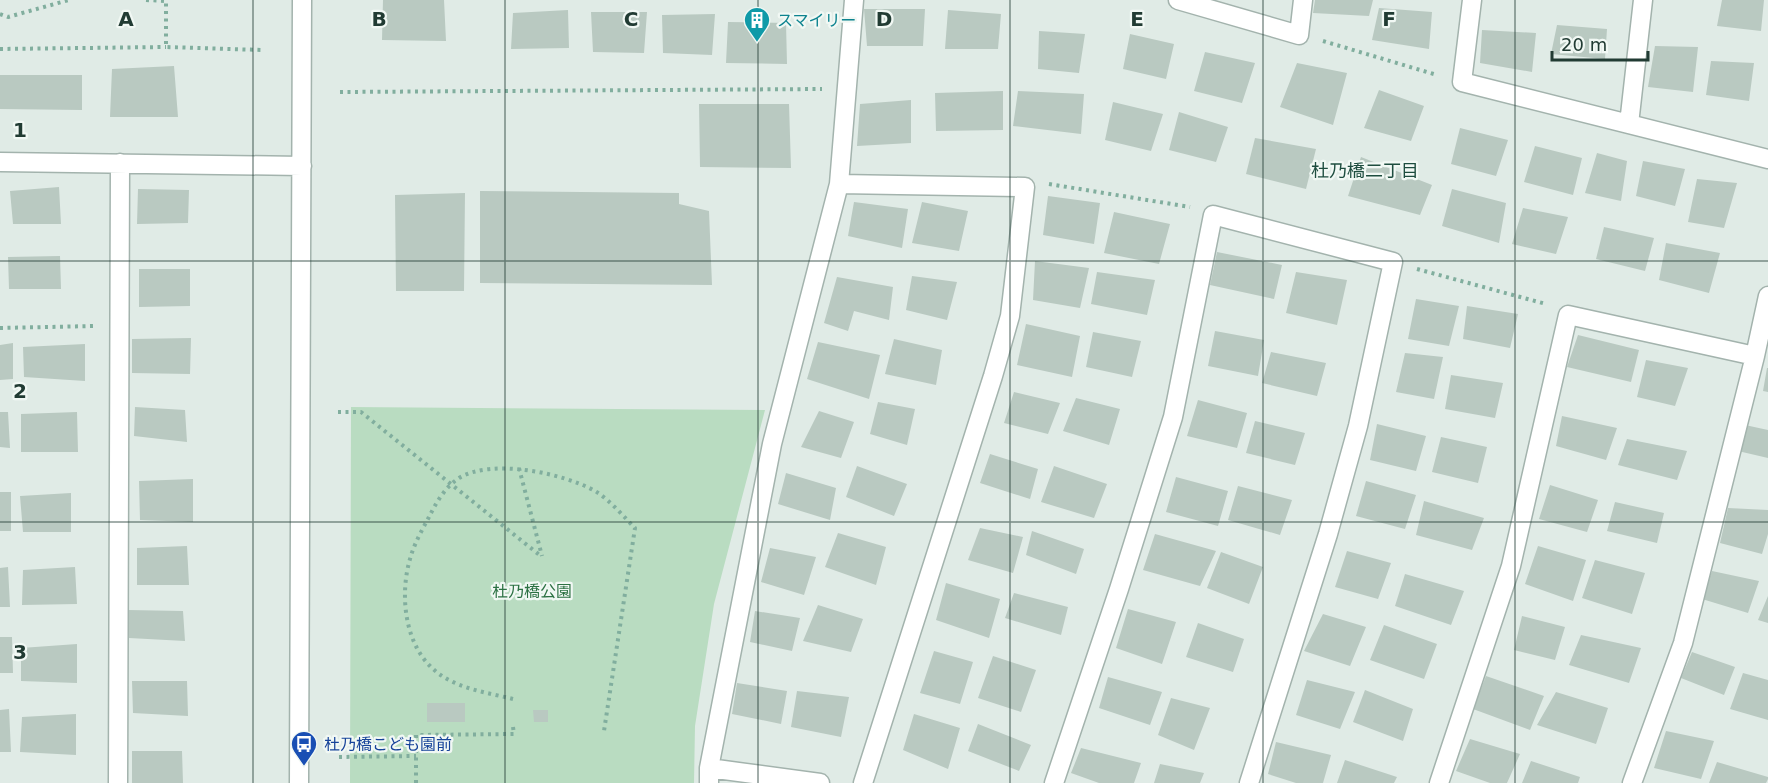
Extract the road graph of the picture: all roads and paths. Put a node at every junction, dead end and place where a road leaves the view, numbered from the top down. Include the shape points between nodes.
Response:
1 (69, 0) edge
2 (146, 0) edge
3 (302, 0) edge
4 (854, 0) edge
5 (1178, 0) edge
6 (1303, 0) edge
7 (1472, 0) edge
8 (1643, 0) edge
9 (0, 14) edge
10 (1299, 34) junction
11 (166, 47) junction
12 (0, 49) edge
13 (262, 50) dead end
14 (1462, 82) junction
15 (846, 89) junction
16 (340, 92) dead end
17 (1629, 124) junction
18 (1768, 159) edge
19 (0, 162) edge
20 (120, 163) junction
21 (302, 166) junction
22 (839, 184) junction
23 (1025, 187) junction
24 (1214, 215) junction
25 (1393, 262) junction
26 (1768, 296) edge
27 (1568, 315) junction
28 (119, 326) junction
29 (0, 328) edge
30 (1755, 356) junction
31 (338, 411) dead end
32 (519, 468) junction
33 (452, 484) junction
34 (513, 699) dead end
35 (513, 727) dead end
36 (604, 731) dead end
37 (416, 756) junction
38 (339, 757) dead end
39 (709, 776) edge
40 (118, 783) edge
41 (299, 783) edge
42 (416, 783) edge
43 (820, 783) edge
44 (863, 783) edge
45 (1054, 783) edge
46 (1249, 783) edge
47 (1439, 783) edge
48 (1632, 783) edge

1 - 9 path via 8,17
2 - 11 path via 166,1
3 - 21 street
4 - 15 street
5 - 10 street
6 - 10 street
7 - 14 street
8 - 17 street
10 - 14 path
11 - 12 path
11 - 13 path
14 - 17 street
15 - 16 path
15 - 22 street
17 - 18 street
19 - 20 street
20 - 21 street
20 - 28 street
21 - 41 street
22 - 23 street
22 - 39 street via 772,444
23 - 24 path via 1038,182 1185,206
23 - 44 street via 1010,316
24 - 25 street
24 - 45 street via 1173,417
25 - 27 path via 1549,305
25 - 46 street via 1358,426
26 - 30 street
27 - 30 street
27 - 47 street via 1511,566
28 - 29 path
28 - 40 street
30 - 48 street via 1683,643
31 - 33 path via 361,412
32 - 33 path via 475,471
32 - 33 path via 542,557
32 - 36 path via 596,492 635,528
33 - 34 path via 438,500 410,558 406,611 413,641 428,665 446,680
35 - 37 path via 514,734 416,735
37 - 38 path
37 - 42 path
39 - 43 street

